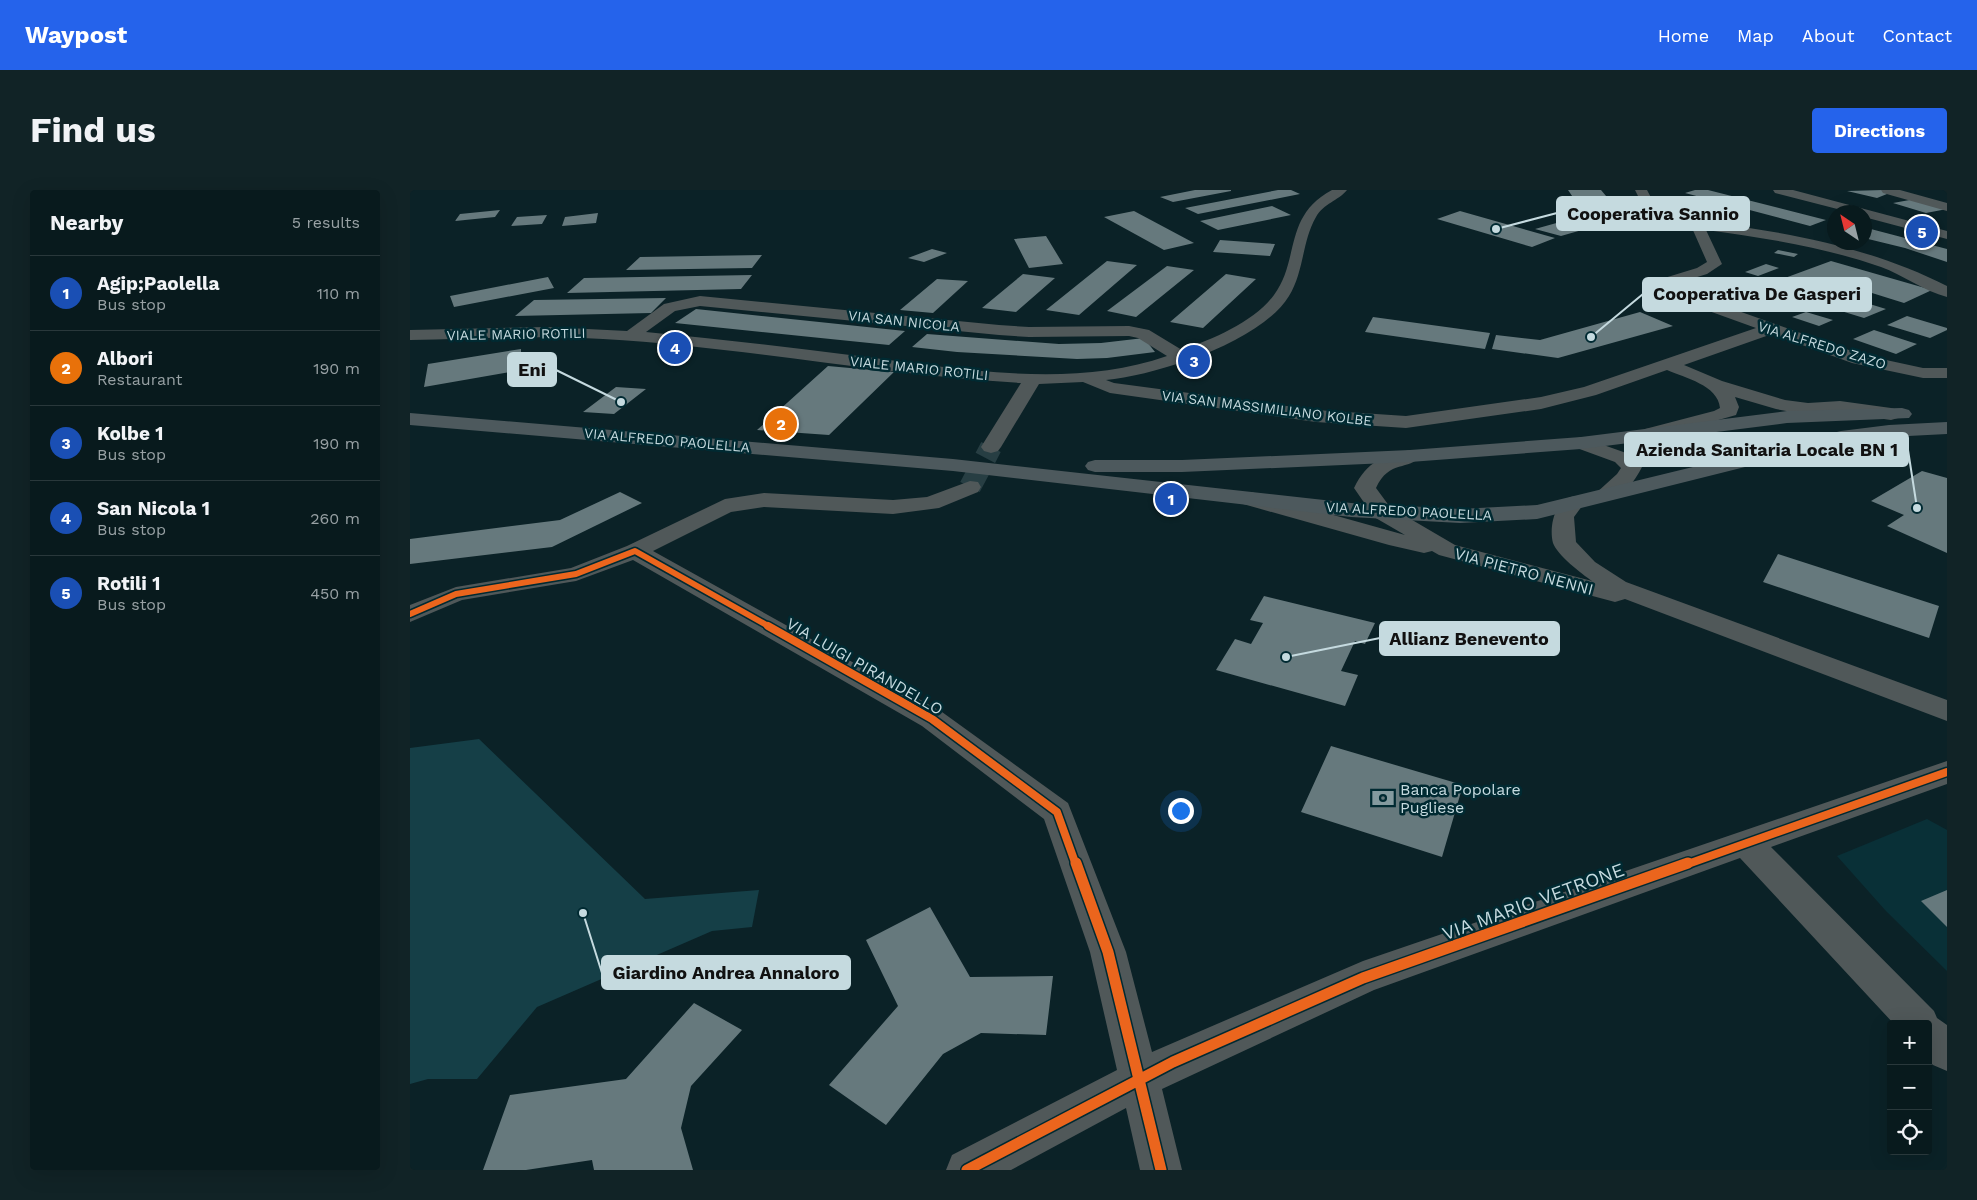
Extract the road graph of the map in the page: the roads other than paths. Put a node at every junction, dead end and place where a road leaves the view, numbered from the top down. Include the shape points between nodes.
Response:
1 (1341, 190) edge
2 (1641, 190) edge
3 (1779, 190) edge
4 (1887, 190) edge
5 (1947, 207) edge
6 (1697, 226) junction
7 (1947, 235) edge
8 (1947, 292) edge
9 (1770, 329) junction
10 (410, 335) edge
11 (631, 336) junction
12 (1181, 357) junction
13 (1670, 365) junction
14 (1947, 374) edge
15 (1084, 376) junction
16 (1032, 380) junction
17 (1716, 384) junction
18 (1898, 414) junction
19 (1947, 415) edge
20 (410, 419) edge
21 (1947, 428) edge
22 (1642, 436) junction
23 (1581, 442) junction
24 (991, 447) tunnel mouth
25 (1410, 456) junction
26 (953, 465) junction
27 (970, 487) tunnel mouth
28 (1606, 494) junction
29 (1245, 498) junction
30 (1574, 502) junction
31 (1382, 512) junction
32 (1448, 550) junction
33 (635, 551) junction
34 (1674, 610) junction
35 (411, 614) edge
36 (1947, 711) edge
37 (1947, 772) edge
38 (1745, 842) junction
39 (1916, 1020) edge
40 (1932, 1037) edge
41 (1947, 1052) edge
42 (1139, 1080) junction
43 (967, 1170) edge
44 (1161, 1170) edge

1 - 12 street, VIALE MARIO ROTILI via 1323,201 1304,227 1282,296 1243,330
2 - 6 street via 1657,221
3 - 7 street
4 - 5 street
6 - 8 street via 1817,242 1876,260
6 - 9 street, VIA ALFREDO ZAZO via 1715,264 1653,286
9 - 13 street, VIA SAN MASSIMILIANO KOLBE
9 - 14 street, VIA ALFREDO ZAZO via 1858,359 1923,373
10 - 11 street, VIALE MARIO ROTILI via 556,332
11 - 12 street, VIA SAN NICOLA via 670,308 700,301 999,330 1129,331 1143,334
11 - 16 street, VIALE MARIO ROTILI
12 - 15 street, VIALE MARIO ROTILI via 1134,370
13 - 15 street, VIA SAN MASSIMILIANO KOLBE via 1541,403 1406,422 1316,416 1110,388
13 - 17 street
15 - 16 street, VIALE MARIO ROTILI
16 - 24 street
17 - 18 street via 1808,409 1840,408
17 - 22 street via 1728,400 1729,411
18 - 19 main road, VIA ALFREDO PAOLELLA
18 - 22 main road, VIA ALFREDO PAOLELLA via 1787,417
20 - 26 main road, VIA ALFREDO PAOLELLA
21 - 28 main road, VIA ALFREDO PAOLELLA via 1841,437
22 - 23 main road, VIA ALFREDO PAOLELLA
23 - 25 main road, VIA ALFREDO PAOLELLA
23 - 28 street via 1622,458 1632,467 1626,478
25 - 26 main road, VIA ALFREDO PAOLELLA via 1182,466
25 - 31 street via 1382,465 1372,473 1365,488
26 - 29 main road, VIA ALFREDO PAOLELLA
27 - 33 street via 931,503 892,507 764,500 725,506
28 - 30 main road, VIA ALFREDO PAOLELLA
29 - 31 main road, VIA ALFREDO PAOLELLA
29 - 32 street via 1397,540
30 - 31 main road, VIA ALFREDO PAOLELLA via 1537,512 1492,516
30 - 34 street, VIA PIETRO NENNI via 1563,516 1565,544 1576,556 1616,587
31 - 32 street, VIA PIETRO NENNI
32 - 34 street, VIA PIETRO NENNI
33 - 35 street via 576,574 456,594
33 - 42 street, VIA LUIGI PIRANDELLO via 932,719 1058,812 1108,952
34 - 36 street, VIA PIETRO NENNI
37 - 38 street, VIA MARIO VETRONE
38 - 39 street
38 - 42 street, VIA MARIO VETRONE via 1363,978
40 - 41 street
42 - 43 street, VIA MARIO VETRONE
42 - 44 street, VIA LUIGI PIRANDELLO

